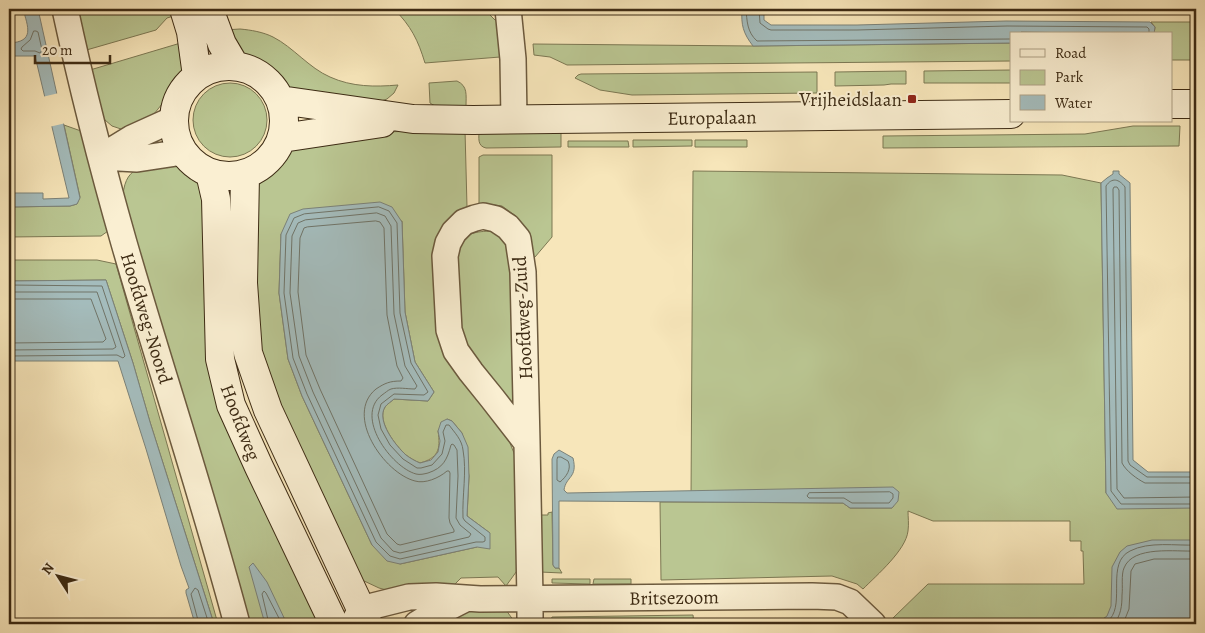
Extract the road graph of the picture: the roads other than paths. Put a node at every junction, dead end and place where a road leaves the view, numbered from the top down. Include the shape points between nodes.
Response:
1 (65, 9) edge
2 (184, 9) edge
3 (209, 9) edge
4 (508, 9) edge
5 (235, 66) junction
6 (198, 76) junction
7 (280, 100) junction
8 (1172, 104) edge
9 (1196, 104) edge
10 (1010, 114) edge
11 (174, 119) junction
12 (413, 119) junction
13 (514, 119) junction
14 (282, 138) junction
15 (183, 152) junction
16 (101, 157) junction
17 (210, 173) junction
18 (245, 174) junction
19 (527, 443) junction
20 (466, 598) junction
21 (530, 599) junction
22 (360, 619) edge
23 (237, 624) edge
24 (334, 624) edge
25 (417, 624) edge
26 (530, 624) edge
27 (873, 624) edge

1 - 16 street, Hoofdweg-Noord
2 - 6 main road
3 - 5 main road via 222,44
4 - 13 street
5 - 6 main road via 215,68
5 - 7 main road via 262,77
6 - 11 main road via 185,88 177,102
7 - 12 main road, Europalaan
7 - 14 main road via 285,119
8 - 9 main road
10 - 13 main road, Europalaan
11 - 15 main road via 176,136
11 - 16 street via 132,138
12 - 13 main road, Europalaan
12 - 14 main road, Europalaan
14 - 18 main road via 268,161
15 - 16 street via 137,159
15 - 17 main road via 194,164
16 - 23 street, Hoofdweg-Noord
17 - 18 main road via 227,177
17 - 24 main road, Hoofdweg via 216,199 220,359 230,404
18 - 22 main road, Hoofdweg via 243,284 248,353 268,410
19 - 19 street, Hoofdweg-Zuid via 523,272 518,239 496,219 483,216 464,222 448,242 445,256 449,330 456,351
19 - 21 street, Hoofdweg-Zuid
20 - 21 street, Britsezoom
20 - 22 street, Britsezoom via 409,597
20 - 25 street, Britsezoom
21 - 26 street, Hoofdweg-Zuid
21 - 27 street, Britsezoom via 837,597 850,602

